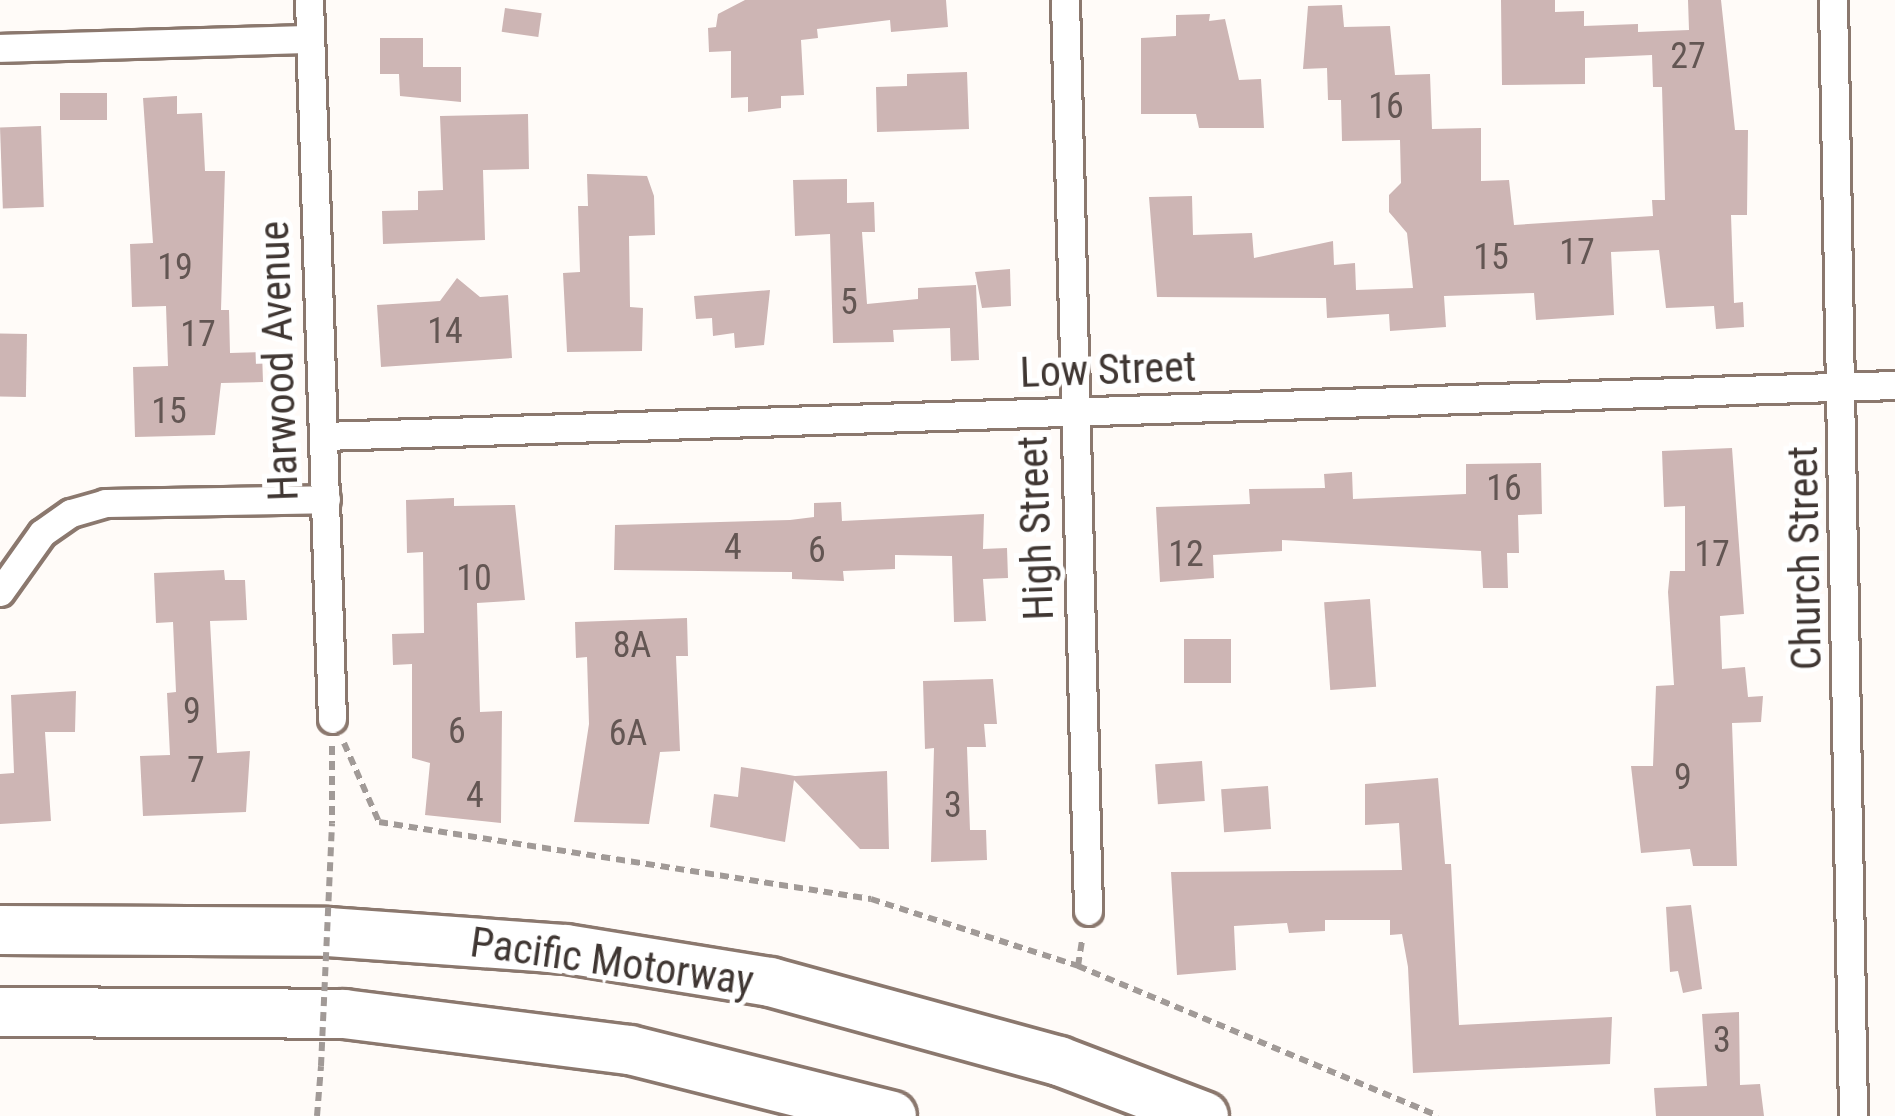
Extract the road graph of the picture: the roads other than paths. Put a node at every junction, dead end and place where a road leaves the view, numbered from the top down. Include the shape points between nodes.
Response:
1 (310, 0) edge
2 (1065, 0) edge
3 (1833, 0) edge
4 (310, 39) junction
5 (0, 48) edge
6 (1895, 385) edge
7 (1845, 386) junction
8 (1075, 413) junction
9 (324, 436) junction
10 (326, 499) junction
11 (0, 592) edge
12 (332, 718) road end
13 (1088, 910) dead end
14 (0, 930) edge
15 (0, 1012) edge
16 (892, 1116) edge
17 (1204, 1116) edge
18 (1853, 1116) edge

1 - 4 street, Harwood Avenue
2 - 8 street, High Street
3 - 7 street, Church Street
4 - 5 street
4 - 9 street, Harwood Avenue
6 - 7 street, Low Street
7 - 8 street, Low Street
7 - 18 street, Church Street
8 - 9 street, Low Street
8 - 13 street, High Street
9 - 10 street, Harwood Avenue
10 - 11 street via 105,503 70,512 42,533
10 - 12 street, Harwood Avenue
14 - 17 highway, Pacific Motorway via 328,932 566,949 770,982 1059,1061
15 - 16 highway, Pacific Motorway via 344,1014 630,1050

